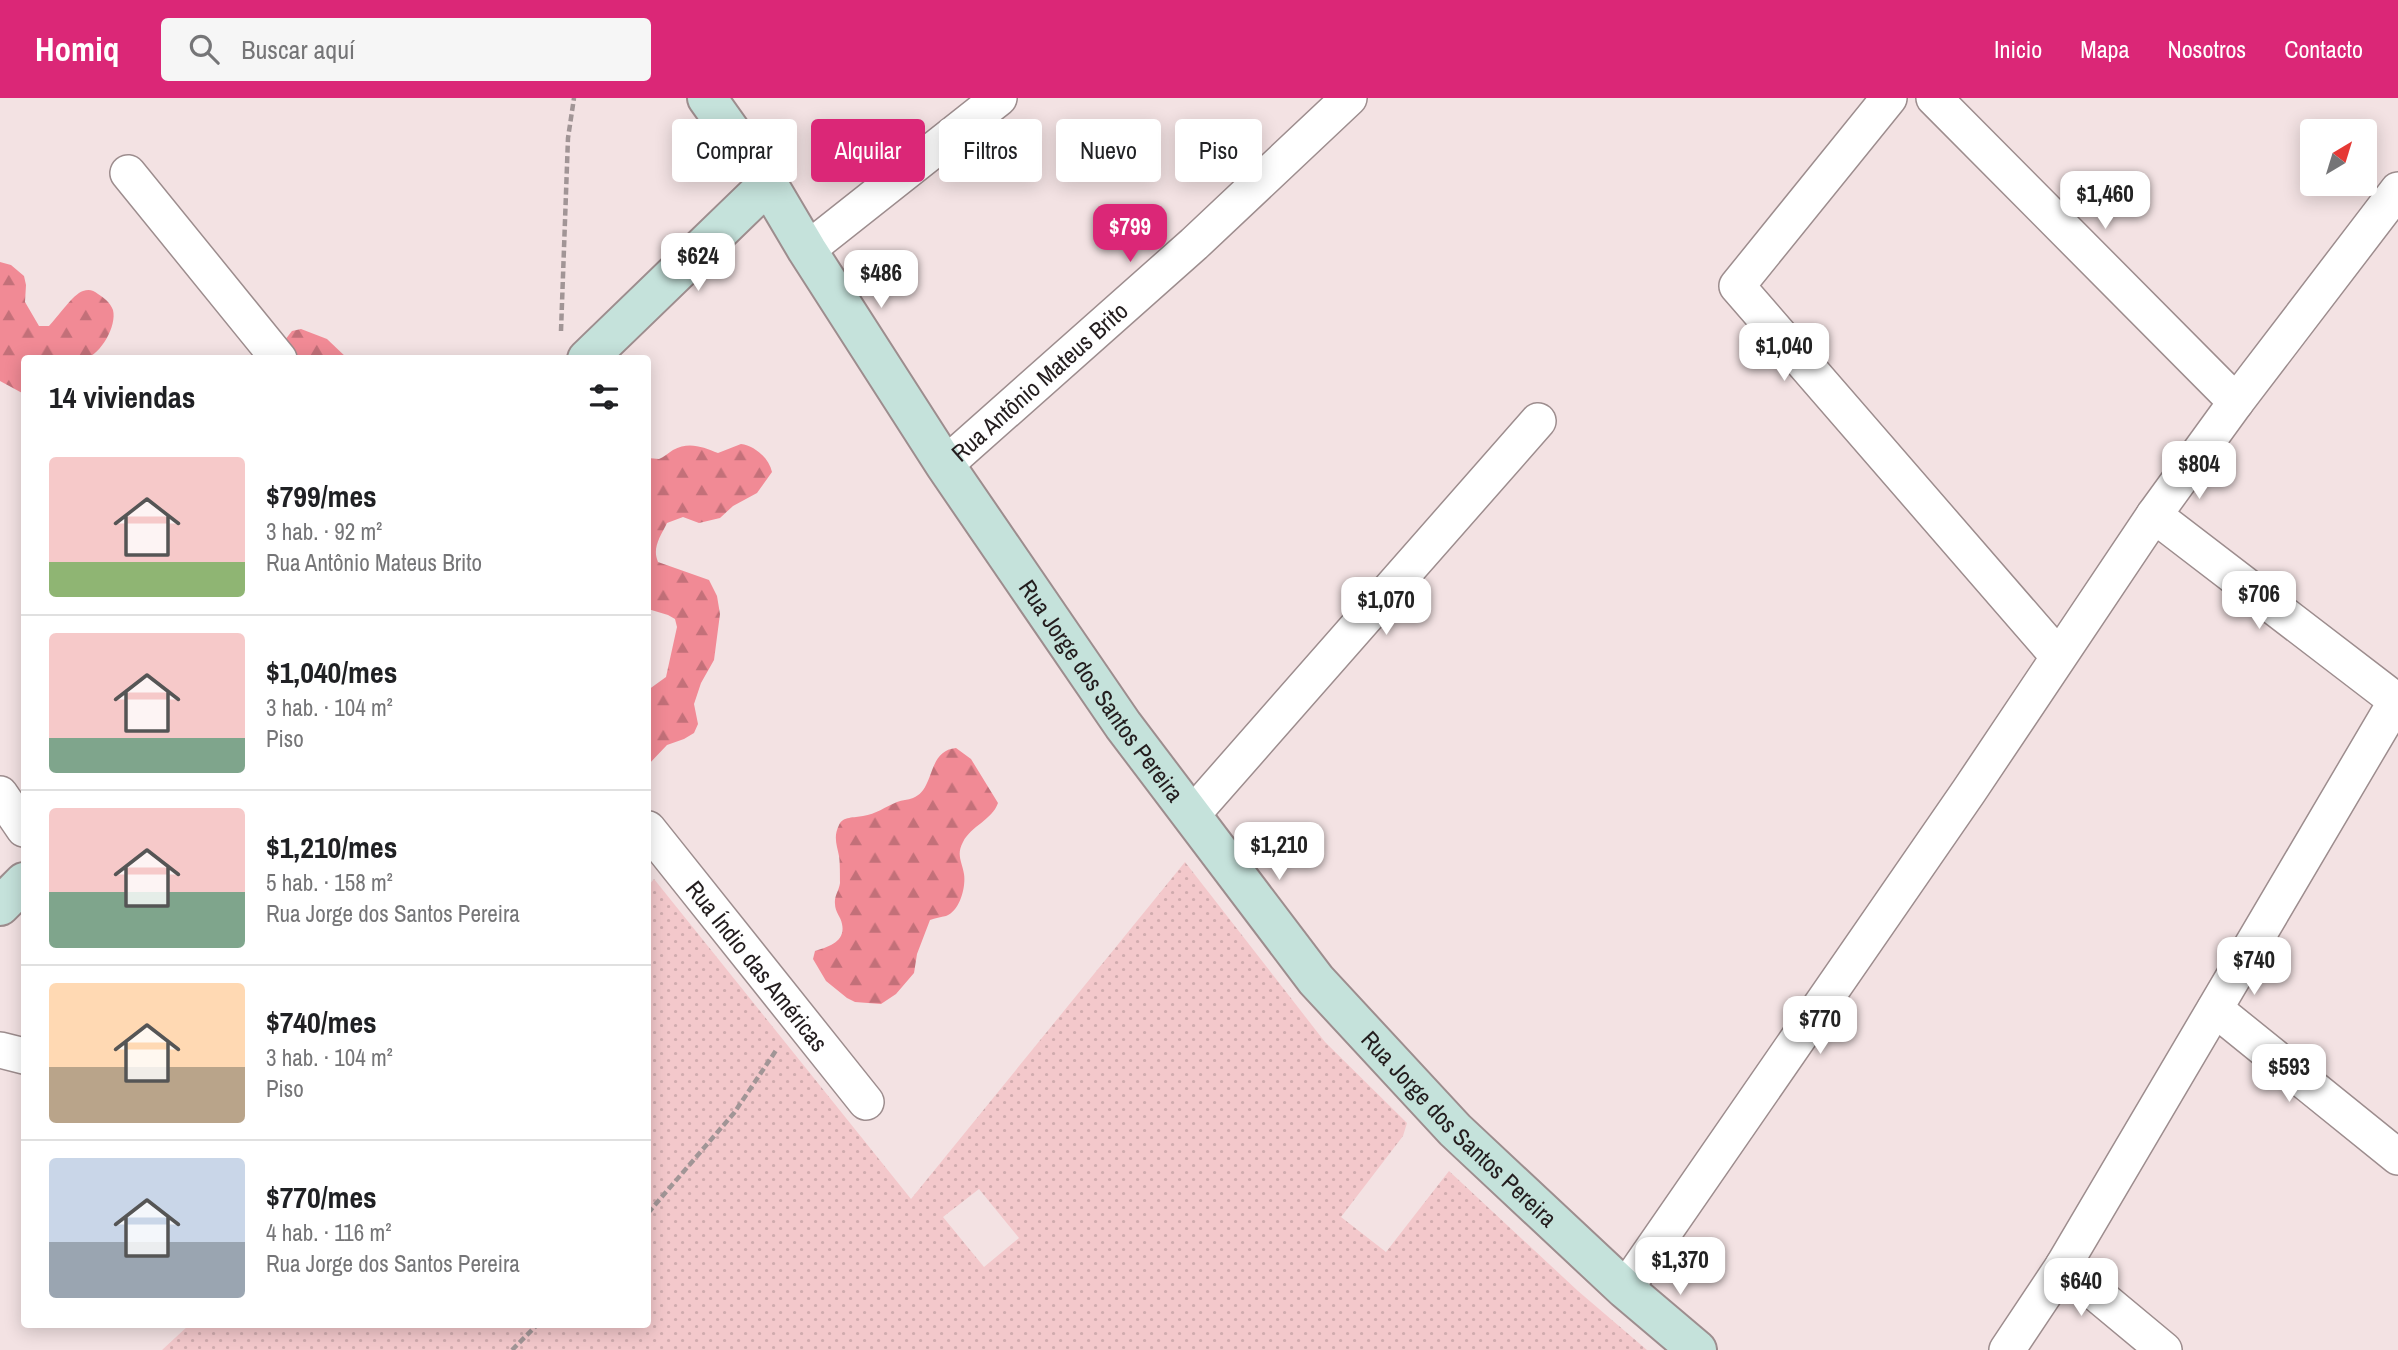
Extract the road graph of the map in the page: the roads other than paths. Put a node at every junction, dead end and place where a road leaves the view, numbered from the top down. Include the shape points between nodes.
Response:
1 (706, 98) edge
2 (999, 98) edge
3 (1349, 98) edge
4 (1889, 98) edge
5 (1934, 98) edge
6 (128, 173) dead end
7 (768, 184) junction
8 (2398, 190) edge
9 (807, 250) junction
10 (276, 355) edge
11 (591, 355) edge
12 (2236, 402) junction
13 (1538, 421) dead end
14 (945, 466) junction
15 (2154, 515) junction
16 (2058, 656) junction
17 (2398, 700) edge
18 (0, 794) edge
19 (1191, 816) junction
20 (21, 825) edge
21 (651, 832) edge
22 (21, 885) edge
23 (0, 906) edge
24 (2215, 1009) junction
25 (0, 1050) edge
26 (21, 1055) edge
27 (866, 1102) dead end
28 (2398, 1157) edge
29 (2063, 1266) junction
30 (1625, 1289) junction
31 (1697, 1350) edge
32 (2007, 1350) edge
33 (2164, 1350) edge

1 - 7 street, Rua Jorge dos Santos Pereira
2 - 9 street
3 - 14 street, Rua Antônio Mateus Brito via 1194,244
4 - 16 street via 1737,286
5 - 12 street
6 - 10 street
7 - 9 street, Rua Jorge dos Santos Pereira
7 - 11 street
8 - 12 street
9 - 14 street, Rua Jorge dos Santos Pereira
12 - 15 street
13 - 19 street
14 - 19 street, Rua Jorge dos Santos Pereira
15 - 16 street
15 - 17 street
16 - 30 street
17 - 24 street
18 - 20 street
19 - 30 street, Rua Jorge dos Santos Pereira via 1316,980 1455,1130
21 - 27 street, Rua Índio das Américas
22 - 23 street
24 - 28 street
24 - 29 street
25 - 26 street
29 - 32 street
29 - 33 street
30 - 31 street, Rua Jorge dos Santos Pereira

